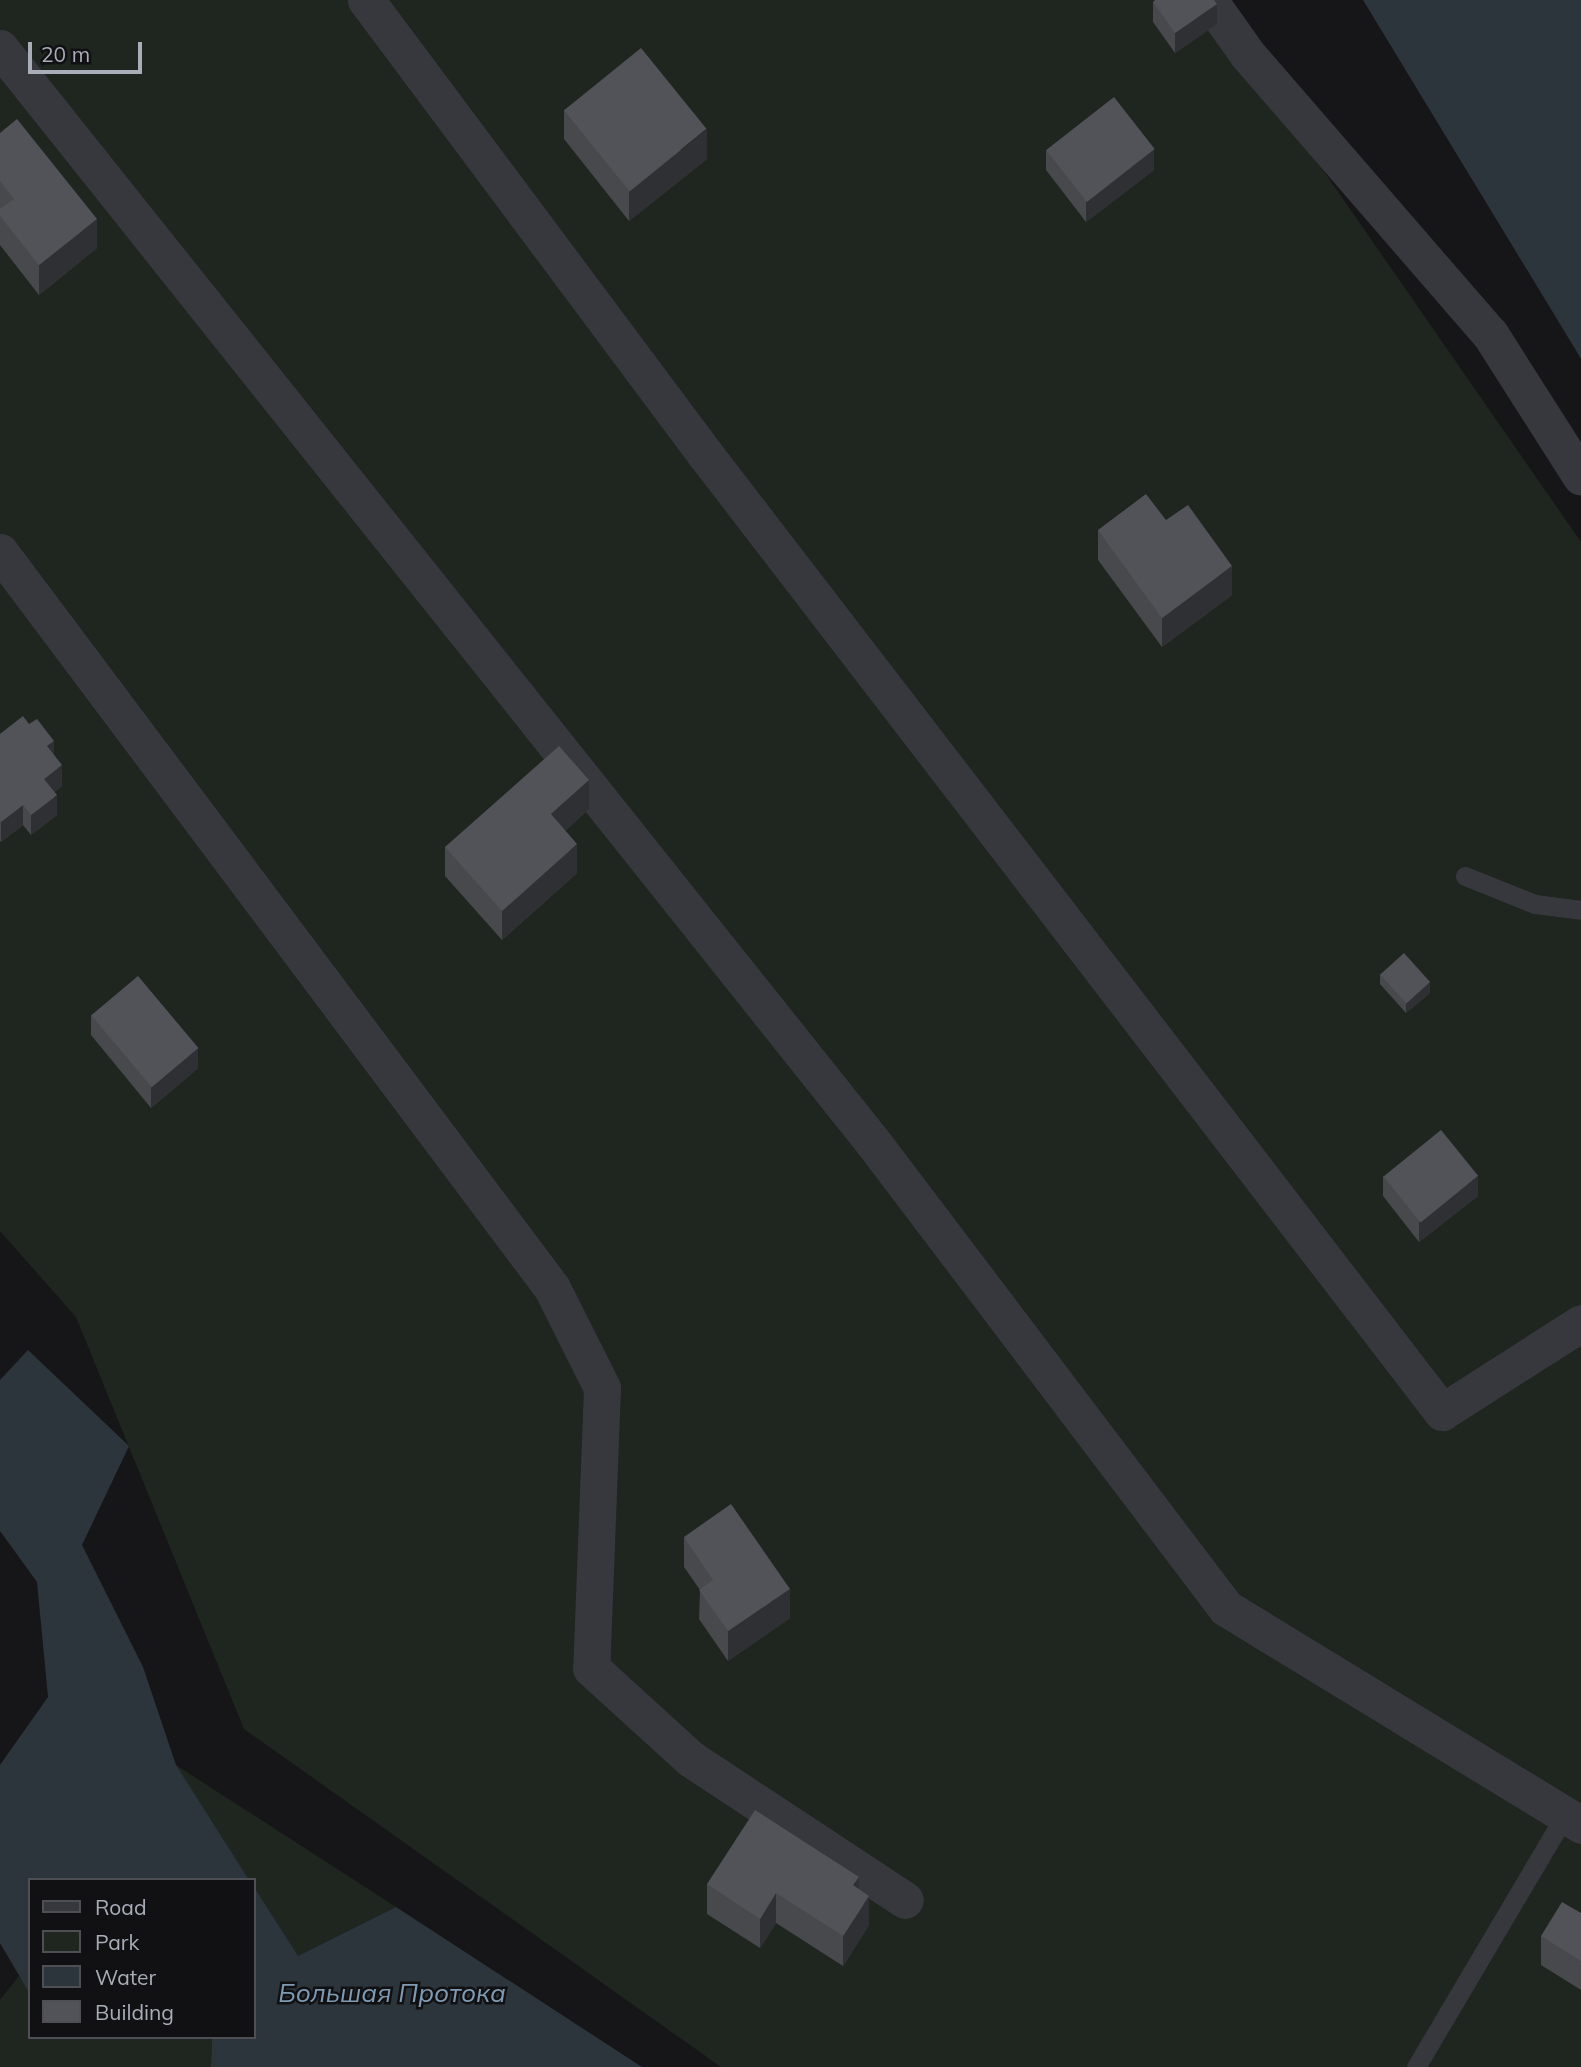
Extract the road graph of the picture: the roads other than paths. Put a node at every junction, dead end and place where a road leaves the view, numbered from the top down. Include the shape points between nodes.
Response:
1 (366, 0) edge
2 (1209, 0) edge
3 (0, 48) edge
4 (1581, 477) edge
5 (0, 552) edge
6 (1465, 876) dead end
7 (1581, 911) edge
8 (1581, 1323) edge
9 (1573, 1820) edge
10 (905, 1900) dead end
11 (1416, 2067) edge

1 - 8 street via 713,465 1442,1412
2 - 4 street via 1248,55 1490,334
3 - 9 street via 872,1141 1226,1608
5 - 10 street via 552,1288 602,1388 591,1668 691,1759
6 - 7 lane via 1535,904
9 - 11 lane

